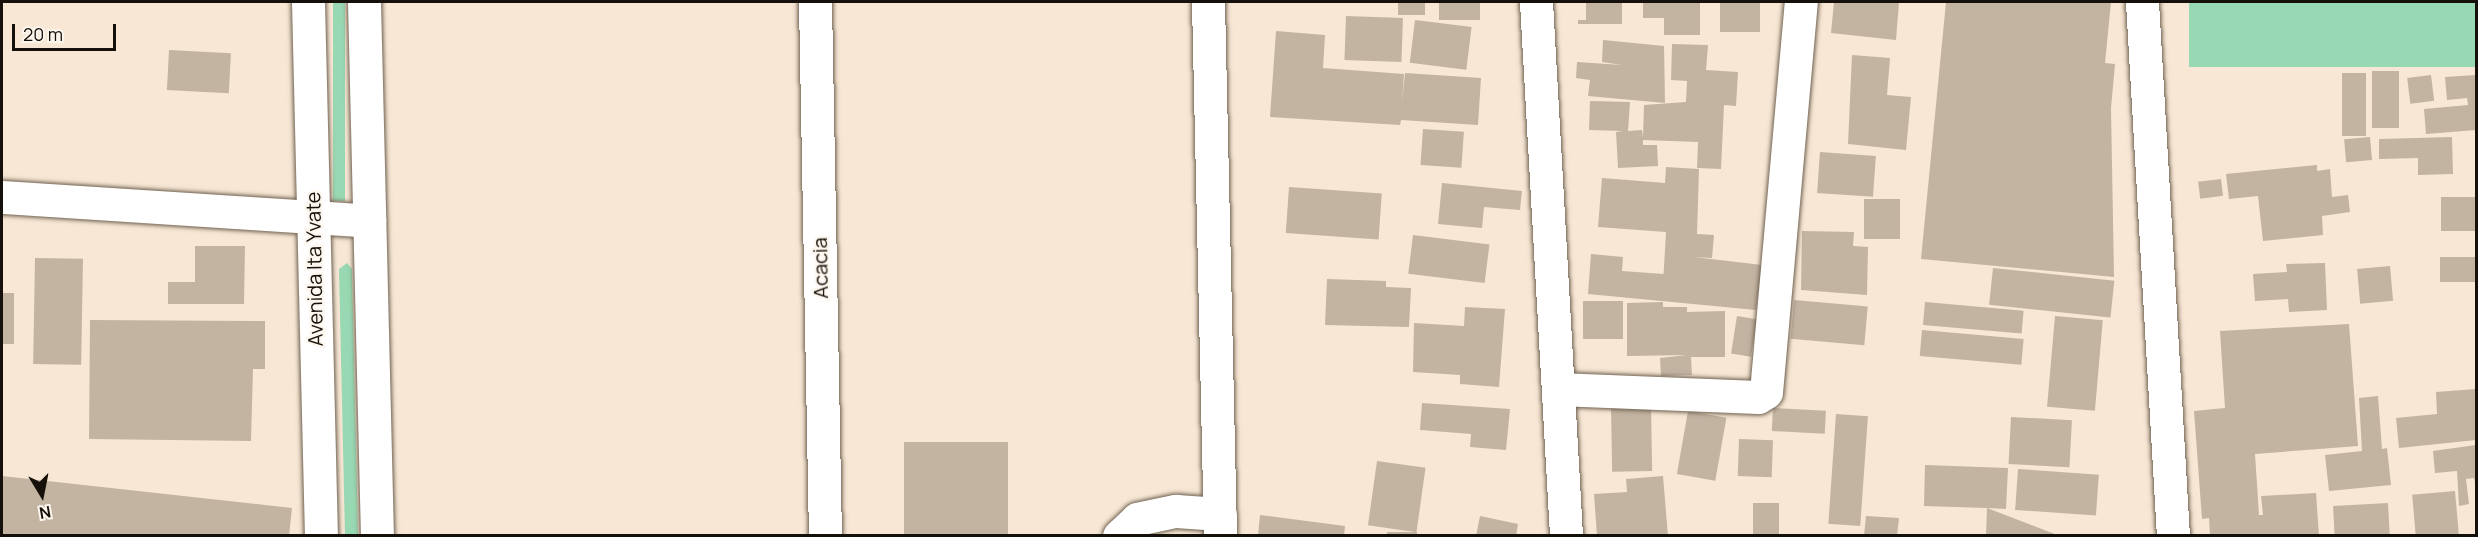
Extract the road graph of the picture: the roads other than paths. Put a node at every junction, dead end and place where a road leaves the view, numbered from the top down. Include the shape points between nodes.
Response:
1 (308, 2) edge
2 (364, 2) edge
3 (815, 2) edge
4 (1208, 2) edge
5 (1536, 2) edge
6 (1801, 2) edge
7 (2142, 2) edge
8 (2, 196) edge
9 (313, 218) junction
10 (369, 221) junction
11 (1558, 389) junction
12 (1220, 525) edge
13 (321, 536) edge
14 (377, 536) edge
15 (825, 536) edge
16 (1119, 536) edge
17 (1566, 536) edge
18 (2173, 536) edge

1 - 9 street, Avenida Ita Yvate
2 - 10 street
3 - 15 street, Acacia
4 - 12 street
5 - 11 street
6 - 11 street via 1766,392 1758,398
7 - 18 street
8 - 9 street
9 - 10 street
9 - 13 street, Avenida Ita Yvate
10 - 14 street
11 - 17 street
12 - 16 street via 1176,511 1137,519

